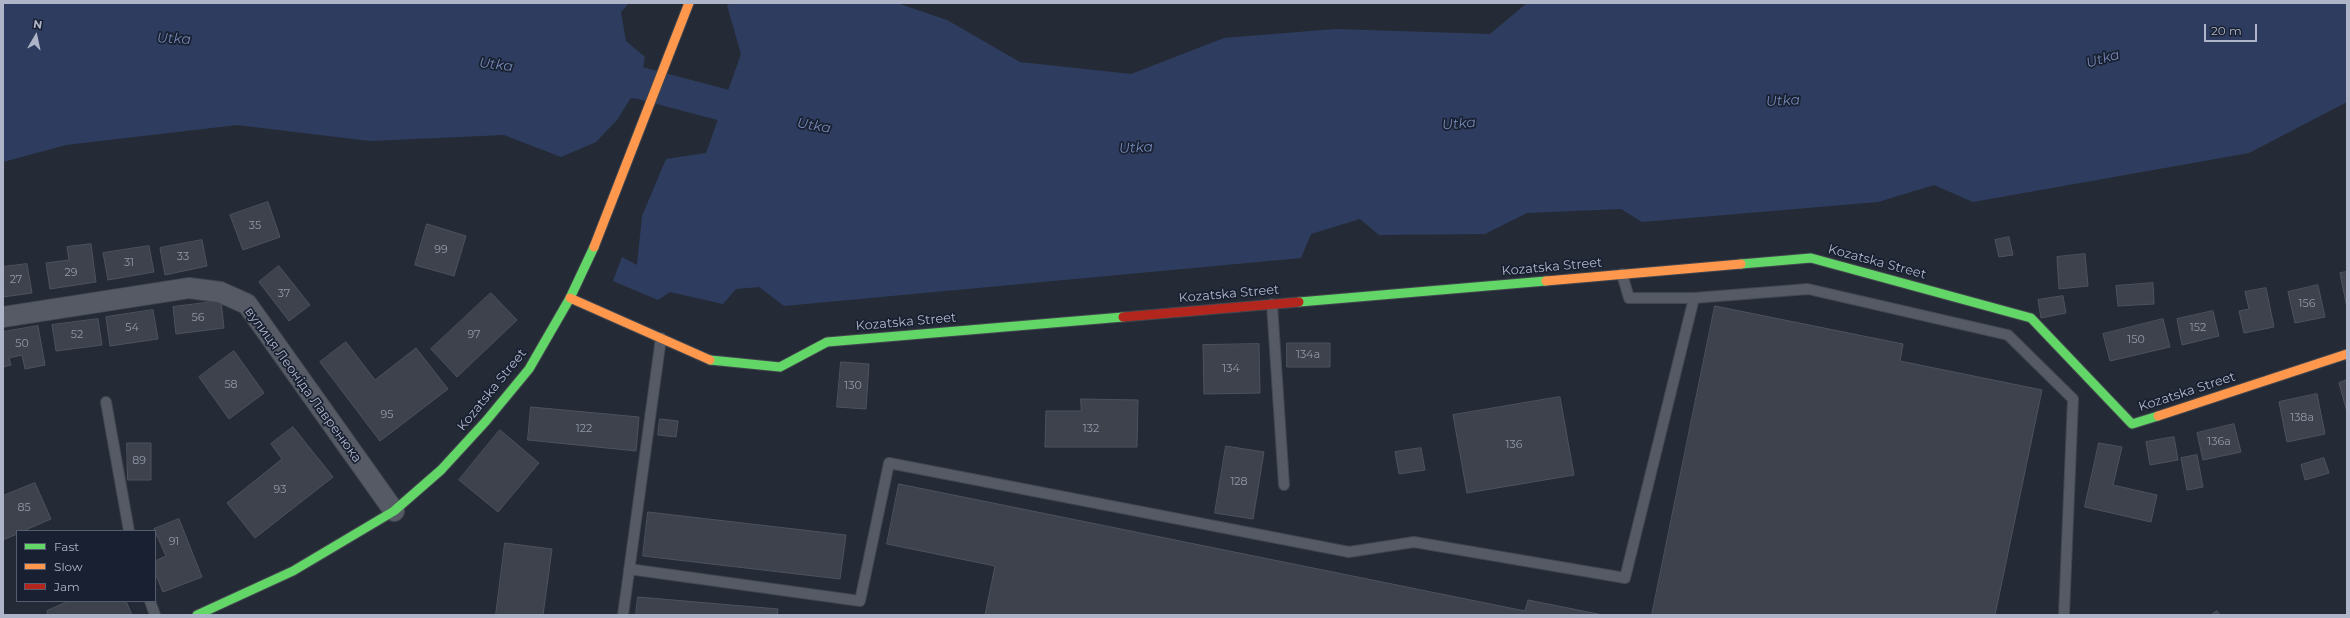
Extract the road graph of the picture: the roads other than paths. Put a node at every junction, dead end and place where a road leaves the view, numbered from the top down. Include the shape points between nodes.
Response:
1 (688, 3) edge
2 (1622, 274) junction
3 (570, 298) junction
4 (1694, 298) junction
5 (1272, 304) junction
6 (3, 317) edge
7 (661, 338) junction
8 (2347, 354) edge
9 (106, 402) dead end
10 (1284, 485) dead end
11 (394, 511) junction
12 (129, 530) edge
13 (629, 569) junction
14 (150, 602) edge
15 (155, 615) edge
16 (197, 615) edge
17 (623, 615) edge
18 (2064, 615) edge

1 - 3 street via 600,233
2 - 4 lane via 1629,298
2 - 5 street, Kozatska Street
2 - 8 street, Kozatska Street via 1811,258 2031,318 2132,424
3 - 7 street, Kozatska Street
3 - 11 street, Kozatska Street via 529,368 441,470
4 - 13 lane via 1625,578 1414,542 1349,552 889,464 860,601
4 - 18 lane via 1808,289 2008,335 2073,399
5 - 7 street, Kozatska Street via 827,342 780,367 712,361
5 - 10 lane
6 - 11 street, вулиця Леоніда Лавренюка via 189,288 220,292 248,304
7 - 13 lane
9 - 12 lane
11 - 16 street, Kozatska Street via 293,571
13 - 17 lane
14 - 15 lane

